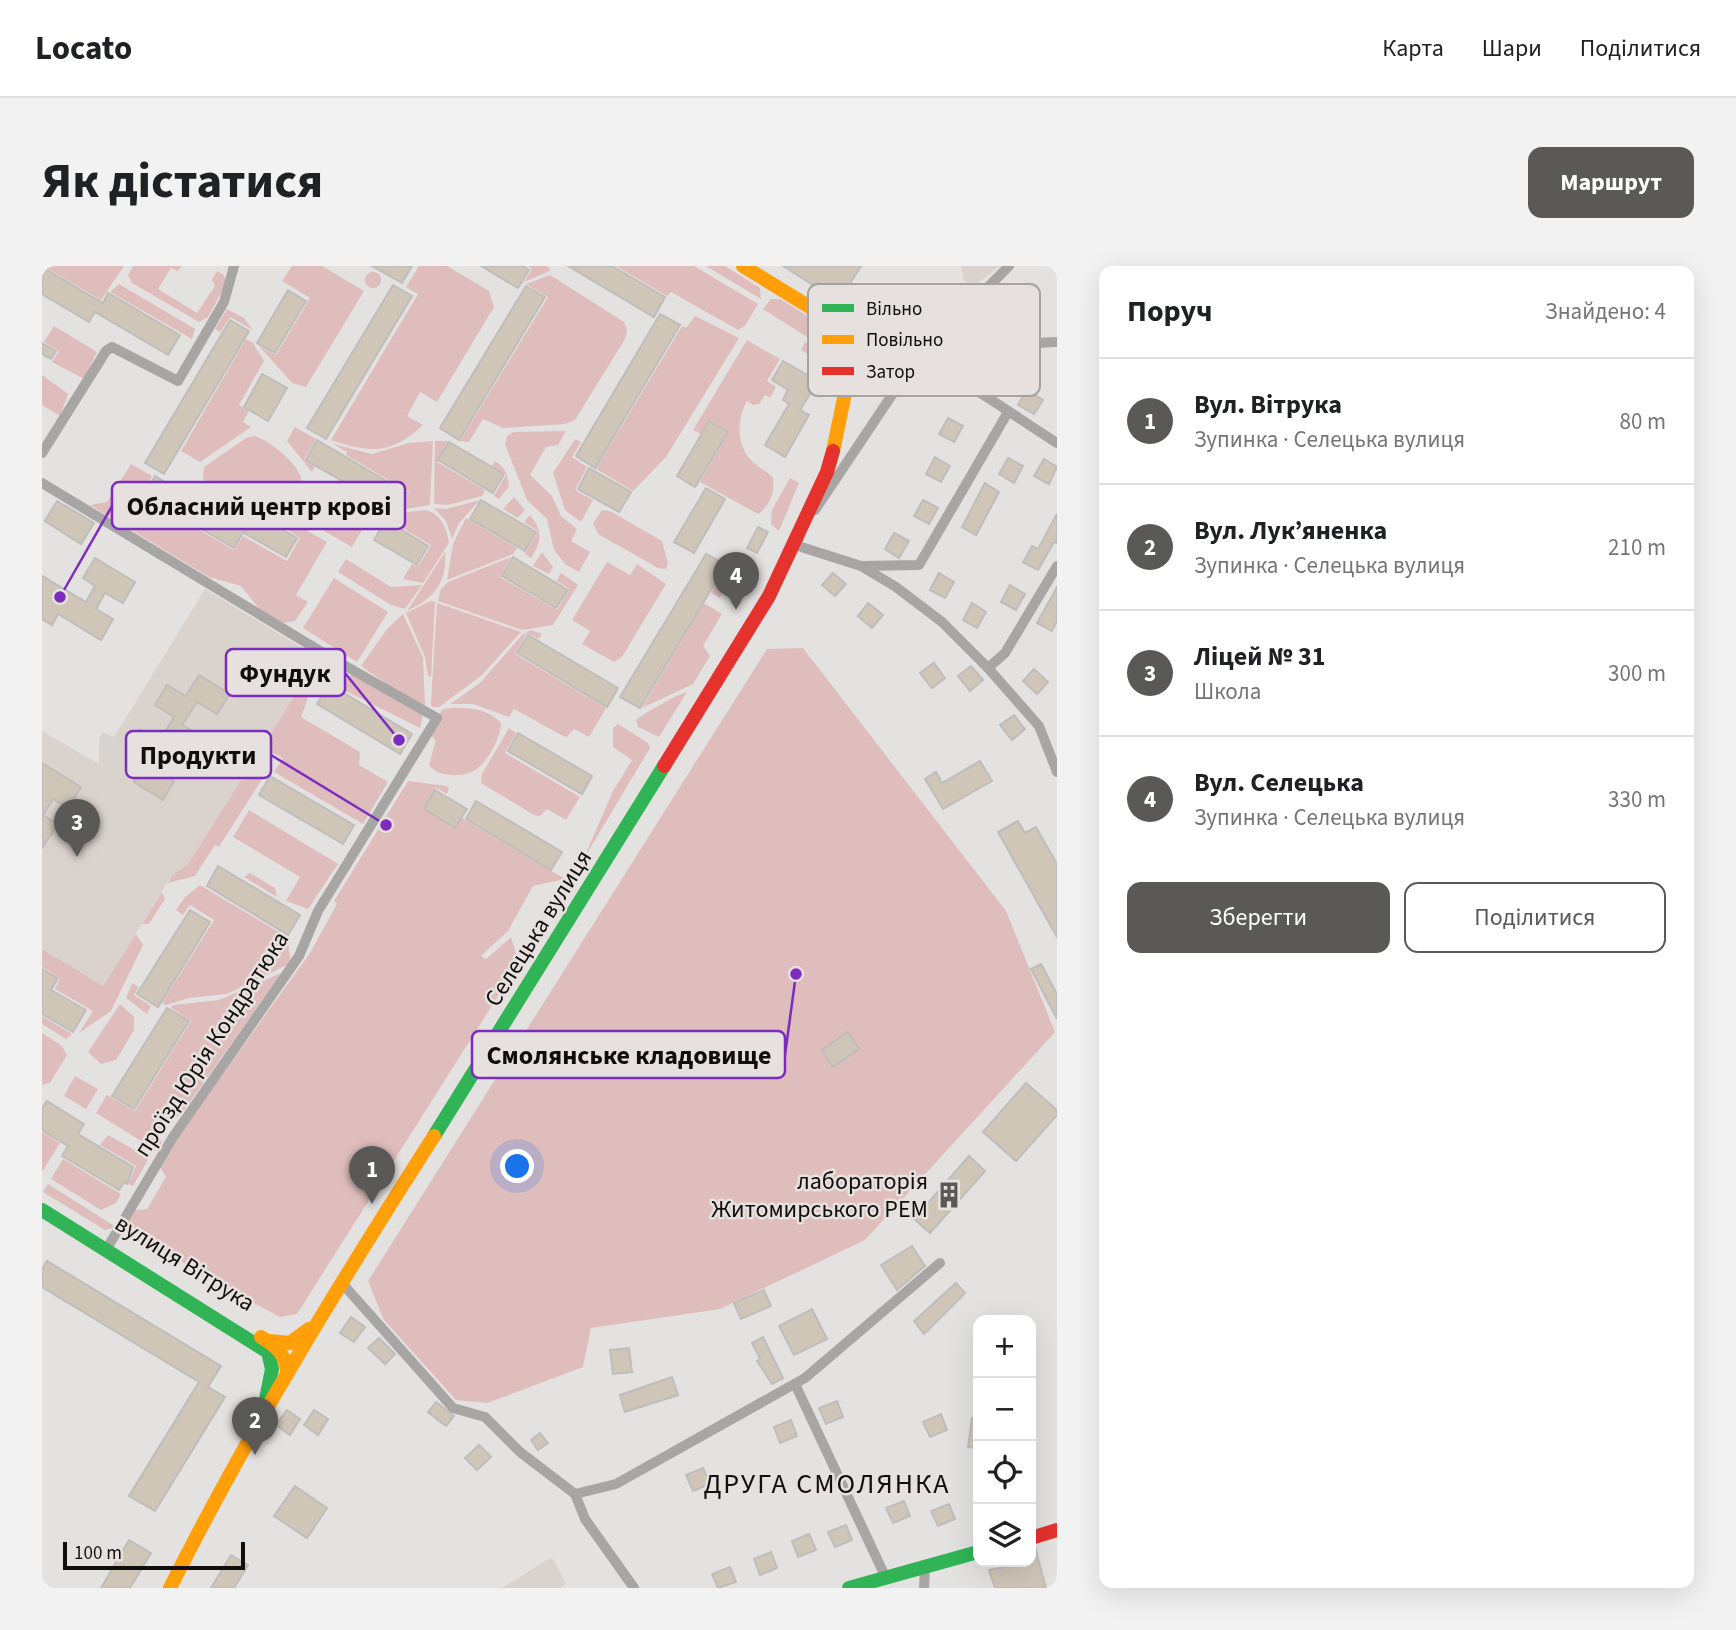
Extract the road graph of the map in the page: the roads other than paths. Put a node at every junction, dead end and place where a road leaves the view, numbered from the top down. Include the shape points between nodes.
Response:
1 (234, 266) edge
2 (743, 266) edge
3 (1009, 266) edge
4 (991, 284) edge
5 (808, 306) edge
6 (845, 396) edge
7 (892, 396) edge
8 (983, 396) edge
9 (1009, 412) junction
10 (1057, 443) edge
11 (42, 453) edge
12 (42, 483) edge
13 (795, 545) junction
14 (861, 566) junction
15 (1057, 566) edge
16 (988, 668) junction
17 (1057, 772) edge
18 (42, 1200) edge
19 (42, 1210) edge
20 (108, 1246) junction
21 (940, 1263) dead end
22 (341, 1282) junction
23 (311, 1329) junction
24 (267, 1346) junction
25 (289, 1360) junction
26 (795, 1384) junction
27 (265, 1401) junction
28 (575, 1494) junction
29 (1057, 1530) edge
30 (1036, 1536) edge
31 (973, 1553) edge
32 (925, 1566) junction
33 (885, 1576) junction
34 (164, 1588) edge
35 (170, 1588) edge
36 (634, 1588) edge
37 (849, 1588) edge
38 (925, 1588) edge

1 - 11 street via 224,302 178,381 112,347
2 - 5 street
3 - 4 street, Селецька вулиця
6 - 13 street, Селецька вулиця via 827,472
7 - 13 street, Селецька вулиця
8 - 9 street
9 - 10 street
9 - 14 street via 919,565
12 - 20 street, проїзд Юрія Кондратюка via 438,718 318,911 299,957 173,1137
13 - 14 street
13 - 22 street, Селецька вулиця via 734,654
14 - 16 street via 942,622
15 - 16 street via 1005,653
16 - 17 street via 1040,726
18 - 20 street, вулиця Вітрука
19 - 20 street, вулиця Вітрука
20 - 24 street, вулиця Вітрука
21 - 26 street
22 - 23 street, Селецька вулиця
22 - 28 street via 453,1408 485,1417 520,1452
23 - 24 street via 290,1343
23 - 25 street, Селецька вулиця
23 - 25 street
24 - 25 street, вулиця Вітрука
24 - 27 street, Селецька вулиця via 272,1383
25 - 27 street, Селецька вулиця
25 - 35 street, Селецька вулиця
26 - 28 street via 616,1483
26 - 33 street
27 - 34 street, Селецька вулиця
28 - 36 street via 585,1519
29 - 30 street
31 - 32 street
32 - 33 street
32 - 38 street
33 - 37 street

